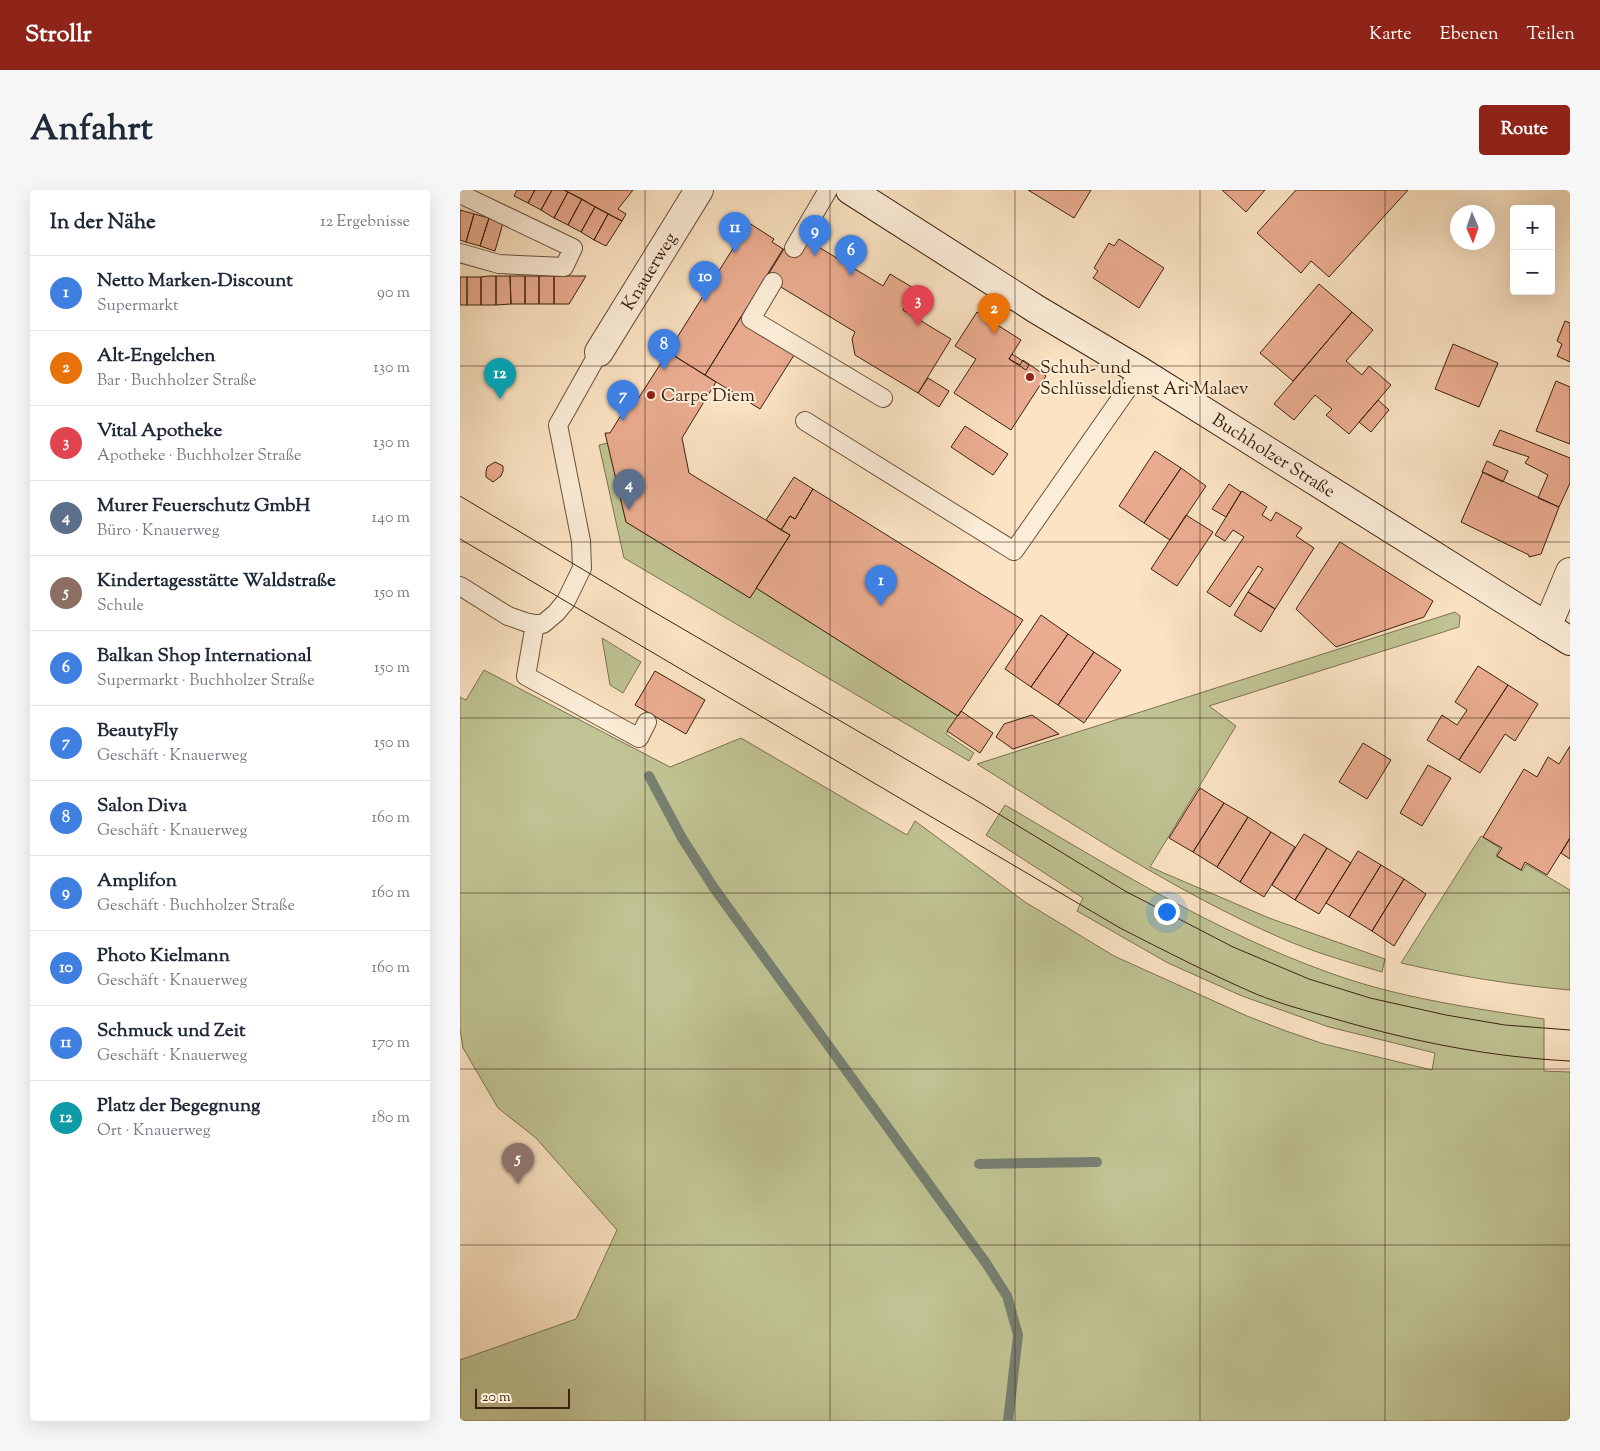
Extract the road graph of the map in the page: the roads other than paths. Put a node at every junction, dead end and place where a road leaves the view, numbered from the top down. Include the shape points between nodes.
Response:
1 (700, 190) edge
2 (828, 190) edge
3 (850, 190) edge
4 (460, 194) edge
5 (794, 248) dead end
6 (460, 254) edge
7 (772, 282) dead end
8 (600, 352) joint
9 (1140, 371) junction
10 (883, 398) dead end
11 (805, 421) dead end
12 (1570, 572) edge
13 (460, 586) edge
14 (535, 624) junction
15 (1559, 634) edge
16 (648, 722) dead end

1 - 8 main road, Knauerweg
2 - 5 lane
3 - 9 main road, Buchholzer Straße
4 - 6 lane via 574,248 564,267 499,264
7 - 10 lane via 751,319
8 - 14 lane via 558,426 581,541 582,568 566,601 556,613 543,624
9 - 11 lane via 1014,551
9 - 15 main road, Buchholzer Straße
12 - 15 main road
13 - 14 lane via 508,616
14 - 16 lane via 526,676 639,738

